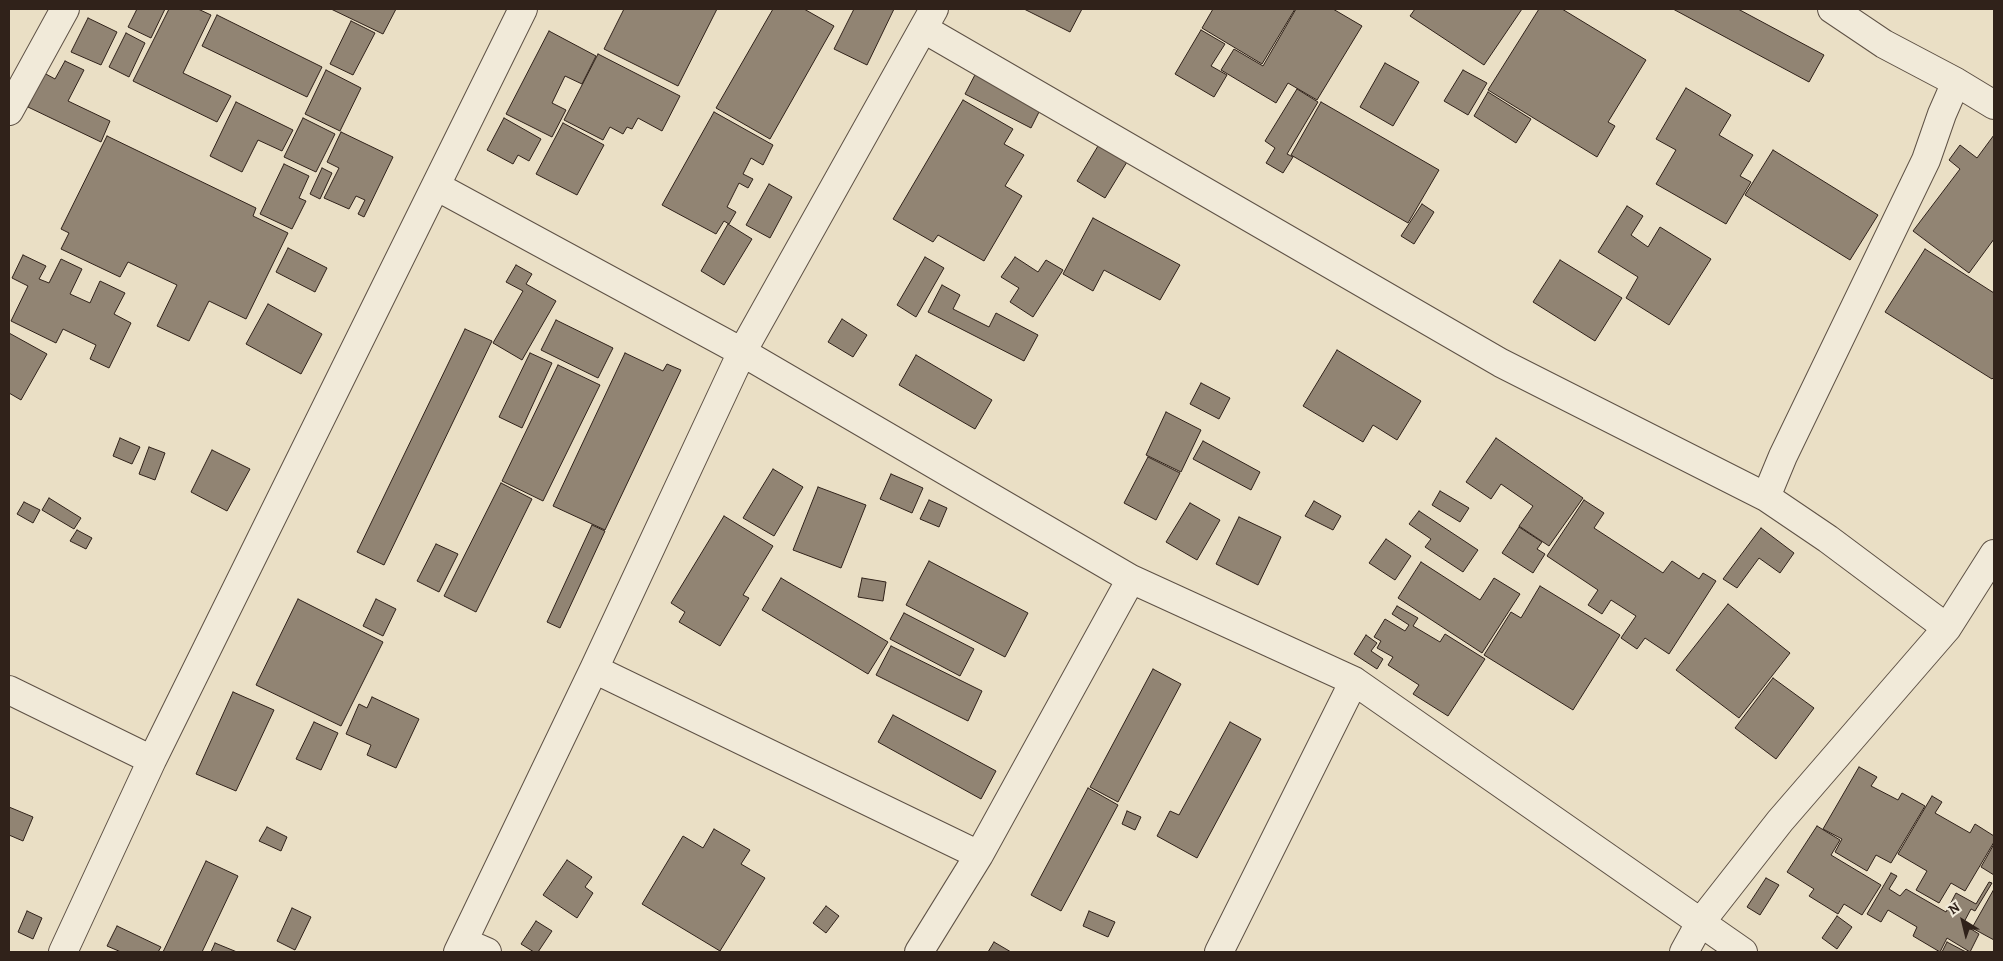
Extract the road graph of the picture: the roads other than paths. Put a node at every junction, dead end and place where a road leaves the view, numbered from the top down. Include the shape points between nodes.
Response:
1 (65, 9) edge
2 (524, 9) edge
3 (1832, 9) edge
4 (929, 19) edge
5 (1956, 82) junction
6 (1994, 105) edge
7 (9, 111) edge
8 (436, 186) junction
9 (742, 352) junction
10 (1766, 497) junction
11 (1994, 554) edge
12 (1131, 580) junction
13 (1947, 628) junction
14 (594, 669) junction
15 (1354, 681) junction
16 (9, 690) edge
17 (152, 760) junction
18 (979, 855) junction
19 (1700, 923) junction
20 (470, 949) edge
21 (63, 952) edge
22 (918, 952) edge
23 (1219, 952) edge
24 (1684, 952) edge
25 (1742, 952) edge

1 - 7 street
2 - 8 street
3 - 5 street via 1884,44
4 - 9 street
4 - 10 street via 1501,363
5 - 6 street
5 - 10 street via 1926,160
8 - 9 street
8 - 17 street
9 - 12 street
9 - 14 street
10 - 13 street
11 - 13 street
12 - 15 street
12 - 18 street
13 - 19 street via 1780,821
14 - 18 street
14 - 20 street
15 - 19 street
15 - 23 street
16 - 17 street
17 - 21 street
18 - 22 street
19 - 24 street
19 - 25 street

